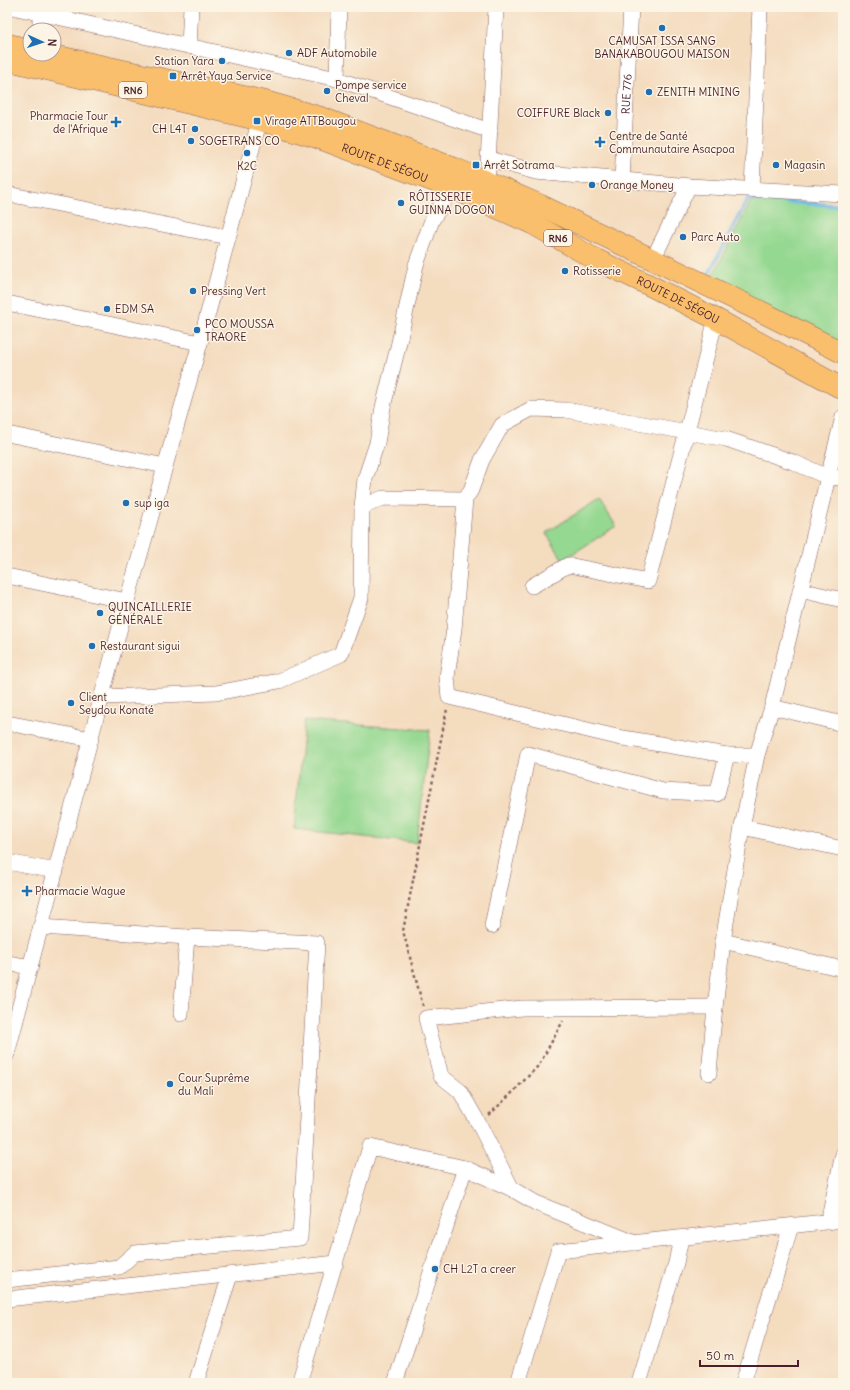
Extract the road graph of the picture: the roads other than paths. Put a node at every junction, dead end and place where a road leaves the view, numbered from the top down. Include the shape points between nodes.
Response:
1 (12, 7) edge
2 (191, 7) edge
3 (339, 7) edge
4 (496, 7) edge
5 (631, 7) edge
6 (760, 7) edge
7 (40, 10) edge
8 (40, 22) edge
9 (7, 44) edge
10 (189, 46) junction
11 (22, 48) edge
12 (62, 58) edge
13 (7, 60) edge
14 (337, 79) junction
15 (262, 111) junction
16 (490, 131) junction
17 (489, 159) junction
18 (622, 180) junction
19 (487, 183) junction
20 (689, 186) junction
21 (452, 188) junction
22 (752, 189) junction
23 (7, 194) edge
24 (843, 194) edge
25 (228, 237) junction
26 (653, 259) junction
27 (7, 303) edge
28 (716, 319) junction
29 (200, 343) junction
30 (843, 353) edge
31 (843, 389) edge
32 (843, 417) edge
33 (686, 432) junction
34 (7, 434) edge
35 (165, 466) junction
36 (828, 477) junction
37 (843, 478) edge
38 (465, 499) junction
39 (362, 507) junction
40 (7, 576) edge
41 (532, 586) dead end
42 (800, 590) junction
43 (843, 600) edge
44 (127, 601) junction
45 (102, 697) junction
46 (772, 707) junction
47 (7, 723) edge
48 (843, 724) edge
49 (91, 739) junction
50 (727, 755) junction
51 (757, 755) junction
52 (742, 827) junction
53 (843, 849) edge
54 (7, 862) edge
55 (56, 871) junction
56 (492, 926) dead end
57 (41, 927) junction
58 (187, 937) junction
59 (723, 941) junction
60 (7, 963) edge
61 (31, 967) junction
62 (843, 969) edge
63 (714, 1006) junction
64 (181, 1014) dead end
65 (7, 1054) edge
66 (709, 1073) dead end
67 (843, 1154) edge
68 (465, 1168) junction
69 (512, 1188) junction
70 (843, 1220) edge
71 (828, 1222) junction
72 (791, 1226) junction
73 (680, 1238) junction
74 (635, 1243) junction
75 (336, 1263) junction
76 (230, 1275) junction
77 (7, 1280) edge
78 (7, 1299) edge
79 (196, 1383) edge
80 (300, 1383) edge
81 (395, 1383) edge
82 (518, 1383) edge
83 (639, 1383) edge
84 (743, 1383) edge

1 - 7 street
2 - 10 street
3 - 14 street
4 - 16 street
5 - 18 street, RUE 776
6 - 22 street
7 - 8 street
7 - 10 street
9 - 11 highway
10 - 14 street
12 - 15 highway, ROUTE DE SÉGOU / RN6
13 - 15 highway, ROUTE DE SÉGOU / RN6
14 - 16 street
15 - 19 highway, ROUTE DE SÉGOU / RN6 via 320,117
15 - 21 highway, ROUTE DE SÉGOU / RN6 via 315,137
15 - 25 street
16 - 17 street
17 - 18 street via 536,172
17 - 19 street
18 - 20 street
19 - 26 highway, ROUTE DE SÉGOU / RN6 via 540,205
20 - 22 street
20 - 26 street
21 - 28 highway, ROUTE DE SÉGOU / RN6 via 533,224 593,258
21 - 39 street via 432,220 416,265 377,442 365,479
22 - 24 street
23 - 25 street
25 - 29 street
26 - 30 highway, ROUTE DE SÉGOU / RN6
27 - 29 street
28 - 31 highway, ROUTE DE SÉGOU / RN6
28 - 33 street
29 - 35 street
32 - 36 street
33 - 36 street via 726,439
33 - 38 street via 566,410 531,408 502,426 482,460
33 - 41 street via 648,581 568,565
34 - 35 street
35 - 44 street
36 - 37 street
36 - 42 street
38 - 39 street via 383,498
38 - 50 street via 454,629 447,677 449,697 617,737
39 - 45 street via 361,598 341,654 279,681 216,693
40 - 44 street
42 - 43 street
42 - 46 street
44 - 45 street
45 - 49 street
46 - 48 street
46 - 51 street
47 - 49 street
49 - 55 street
50 - 51 street
50 - 56 street via 717,794 663,792 528,754
51 - 52 street
52 - 53 street
52 - 59 street
54 - 55 street
55 - 57 street
57 - 58 street
57 - 61 street
58 - 64 street
58 - 77 street via 317,943 300,1238 135,1253 119,1267
59 - 62 street
59 - 63 street
60 - 61 street
61 - 65 street
63 - 66 street
63 - 69 street via 522,1008 426,1018 441,1076 460,1091
67 - 71 street
68 - 69 street
68 - 75 street via 370,1147
68 - 81 street
69 - 74 street via 536,1203
70 - 71 street
71 - 72 street
72 - 73 street
72 - 84 street
73 - 74 street
73 - 83 street via 676,1263
74 - 82 street via 558,1252
75 - 76 street
75 - 80 street
76 - 78 street
76 - 79 street

